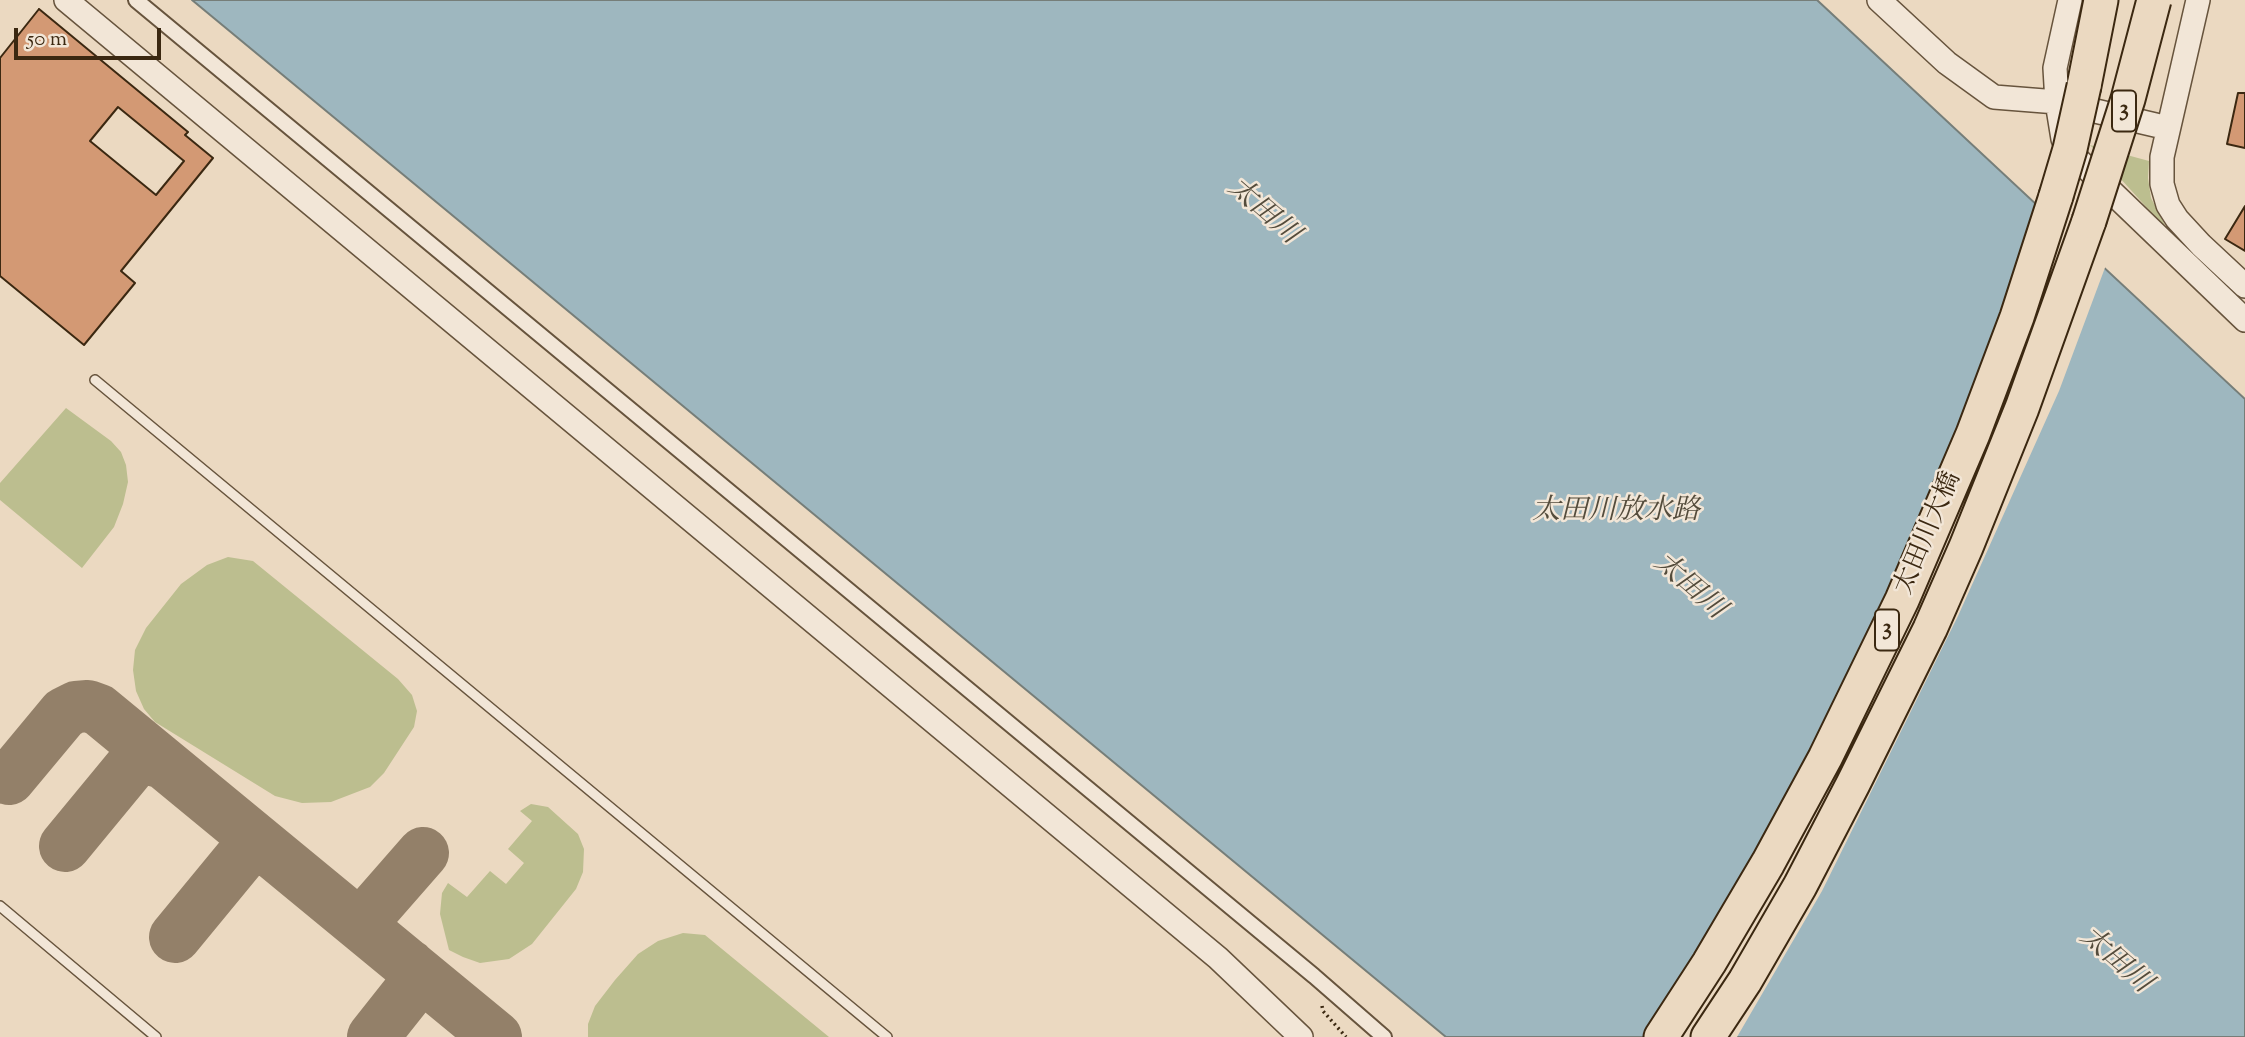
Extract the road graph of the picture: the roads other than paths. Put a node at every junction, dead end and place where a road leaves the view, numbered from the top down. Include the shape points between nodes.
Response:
1 (66, 0) edge
2 (136, 0) edge
3 (1879, 0) edge
4 (2070, 0) edge
5 (2101, 0) edge
6 (2154, 0) edge
7 (2198, 0) edge
8 (2070, 94) junction
9 (2168, 128) junction
10 (2245, 286) edge
11 (2245, 320) edge
12 (95, 380) dead end
13 (0, 906) edge
14 (1745, 981) junction
15 (156, 1037) edge
16 (887, 1037) edge
17 (1301, 1037) edge
18 (1384, 1037) edge
19 (1661, 1037) edge
20 (1708, 1037) edge
21 (1717, 1037) edge

1 - 17 street via 1218,958
2 - 18 street
3 - 8 street via 1947,63 1994,97
4 - 8 street via 2055,68
5 - 8 highway, 3
6 - 14 highway, 太田川大橋 / 3, bridge via 2088,221 2022,408 1966,547 1853,784
7 - 9 street
8 - 9 street
8 - 11 street via 2063,139 2070,152
8 - 19 highway, 太田川大橋 / 3, bridge via 2070,149 2017,317 1902,600 1768,863
9 - 10 street via 2162,156 2168,205 2201,245
12 - 16 lane
13 - 15 lane
14 - 20 highway, 太田川大橋 / 3
14 - 21 highway, 3

